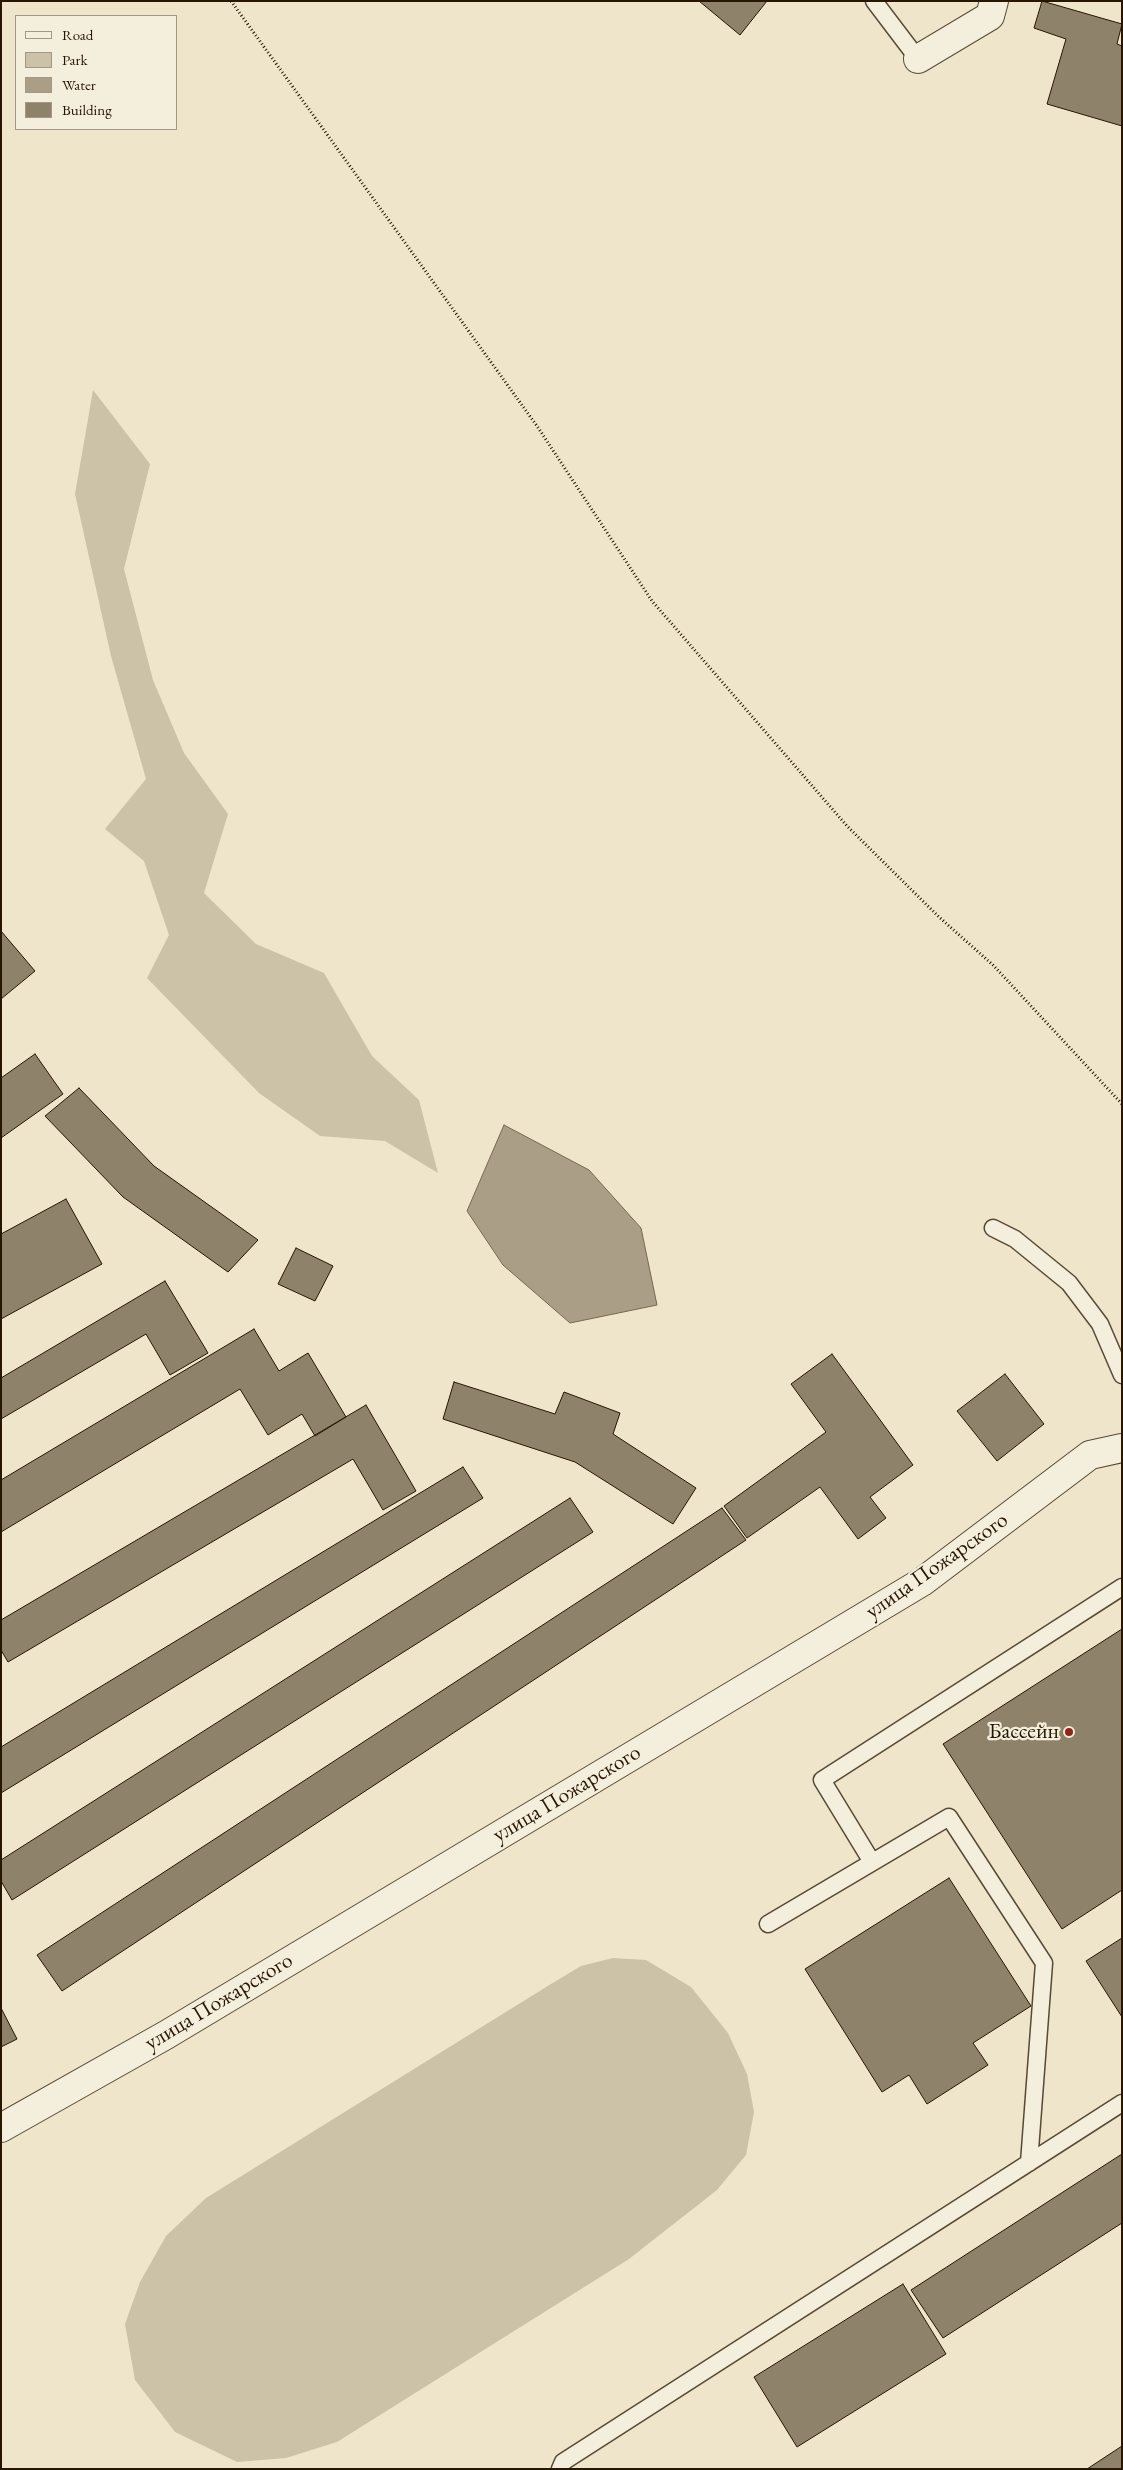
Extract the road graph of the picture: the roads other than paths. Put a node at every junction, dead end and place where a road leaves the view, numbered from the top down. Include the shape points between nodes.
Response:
1 (874, 1) edge
2 (994, 1) edge
3 (918, 59) joint
4 (992, 1228) dead end
5 (1122, 1375) edge
6 (1122, 1448) edge
7 (1122, 1587) edge
8 (872, 1862) junction
9 (768, 1924) dead end
10 (1122, 2103) edge
11 (1, 2128) edge
12 (1029, 2163) junction
13 (563, 2467) edge

1 - 3 lane
2 - 3 street via 990,16
4 - 5 lane via 1015,1239 1069,1283 1100,1324
6 - 11 street, улица Пожарского via 1090,1455 922,1582 174,2030
7 - 8 lane via 822,1780
8 - 9 lane
8 - 12 lane via 949,1817 1044,1962
10 - 12 lane
12 - 13 lane

